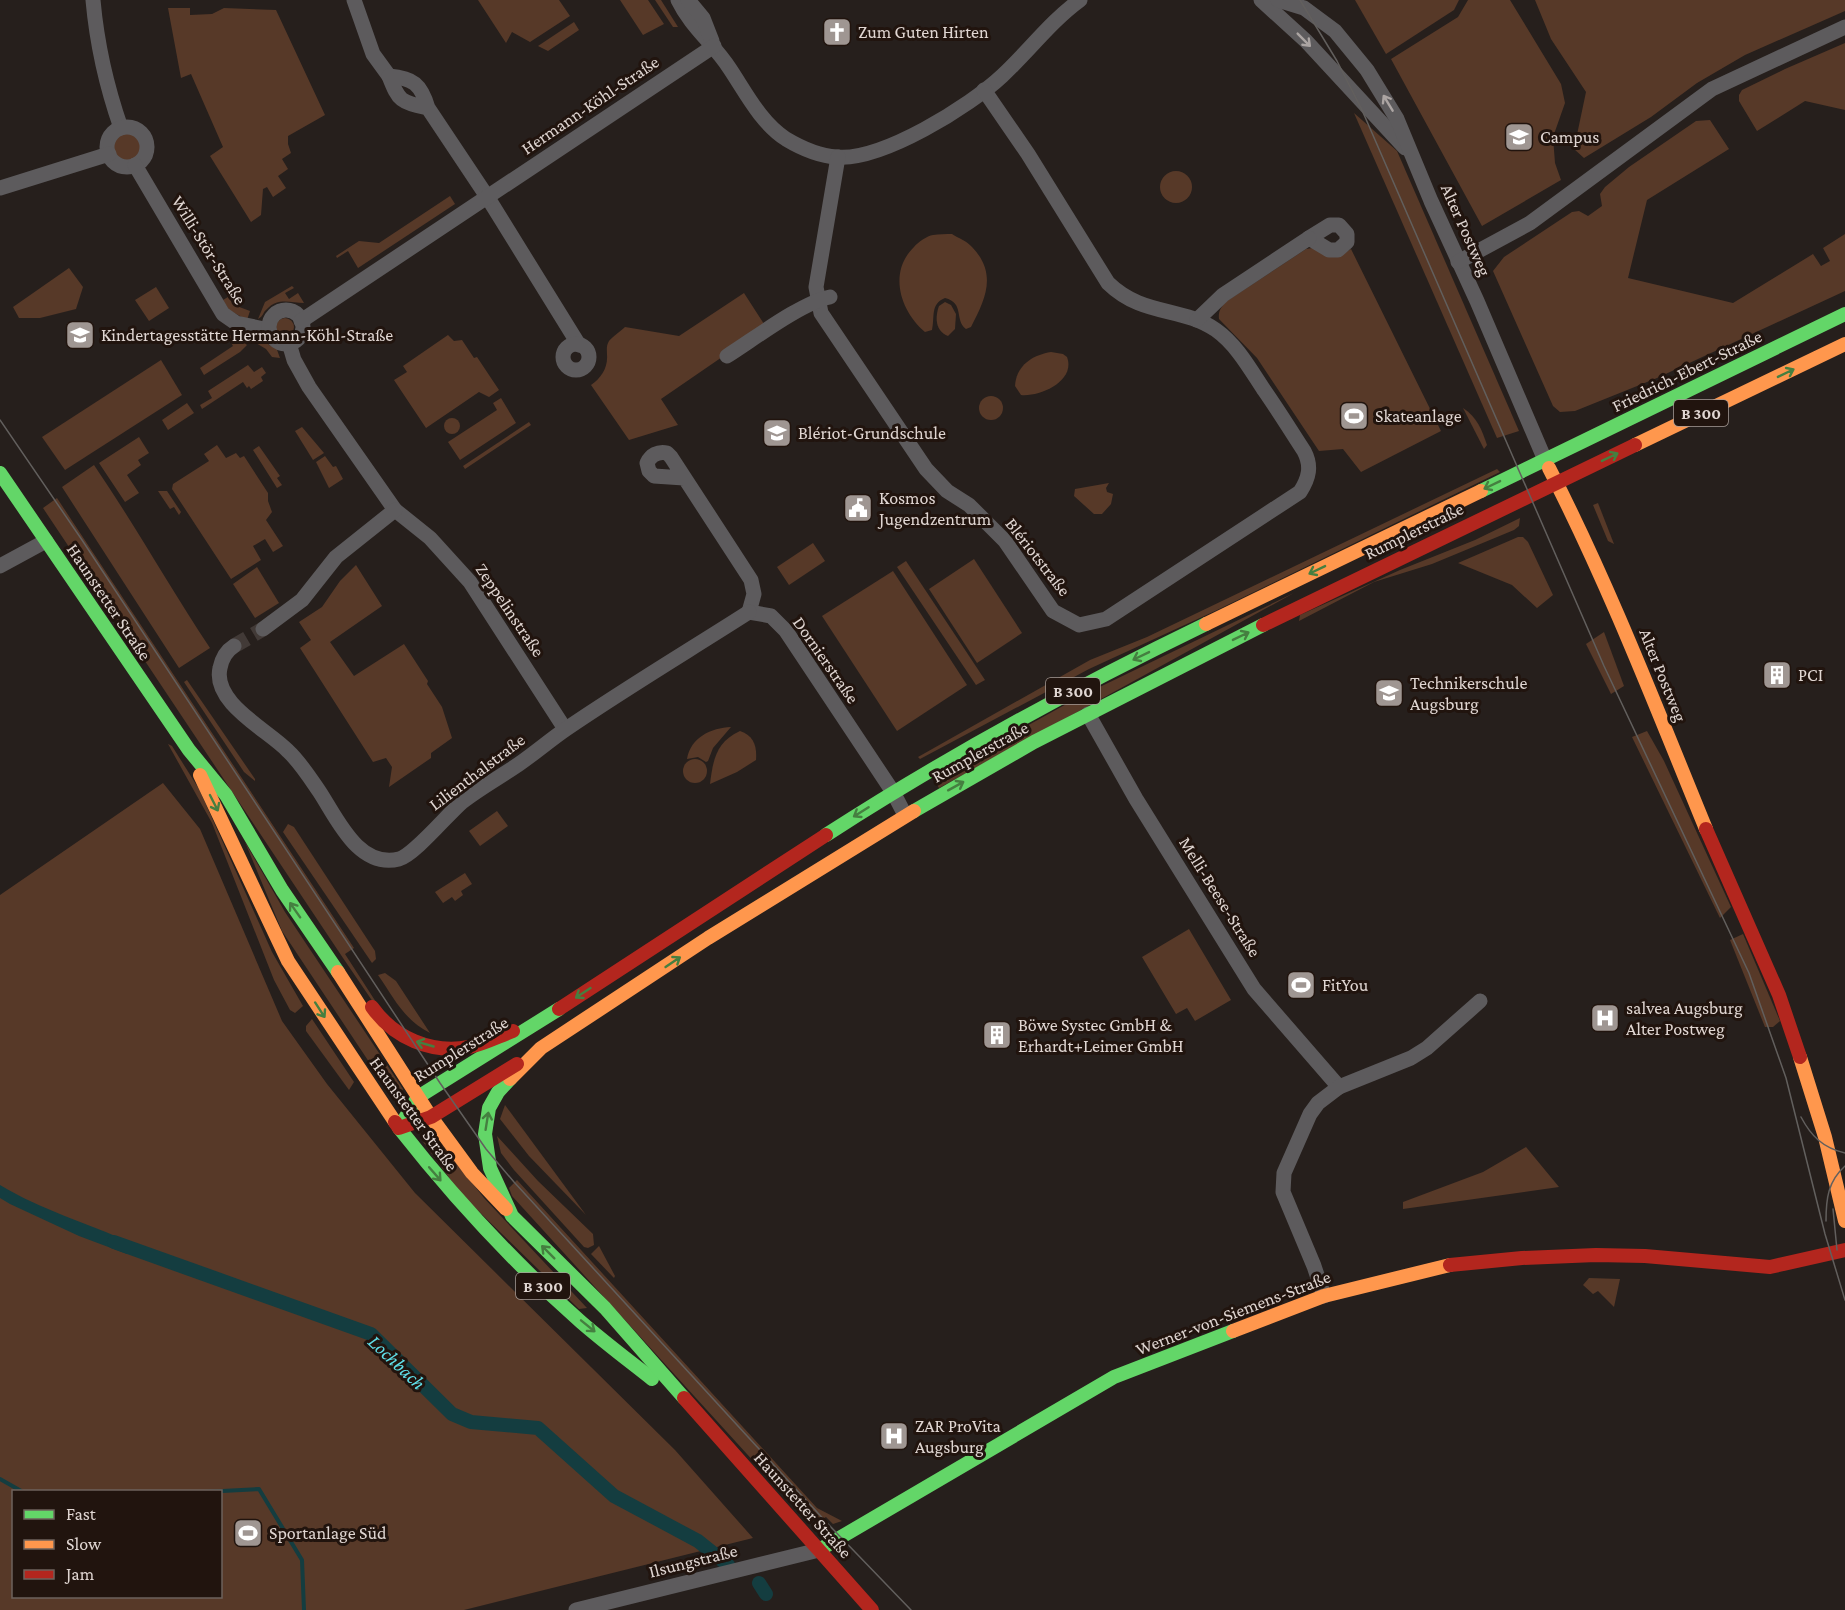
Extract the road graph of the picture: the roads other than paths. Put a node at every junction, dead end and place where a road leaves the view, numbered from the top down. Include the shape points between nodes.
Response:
1 (93, 0) edge
2 (354, 0) edge
3 (678, 0) edge
4 (688, 0) edge
5 (1080, 0) edge
6 (1261, 0) edge
7 (1278, 0) edge
8 (1845, 27) edge
9 (714, 46) junction
10 (984, 90) junction
11 (121, 128) junction
12 (109, 154) junction
13 (1412, 156) junction
14 (838, 158) junction
15 (135, 165) junction
16 (0, 188) edge
17 (488, 198) junction
18 (1309, 238) dead end
19 (1458, 262) junction
20 (824, 298) junction
21 (1845, 314) edge
22 (1197, 320) junction
23 (301, 321) junction
24 (269, 330) junction
25 (289, 344) junction
26 (1845, 344) edge
27 (579, 345) dead end
28 (727, 356) dead end
29 (1545, 460) junction
30 (0, 474) edge
31 (684, 478) dead end
32 (1557, 482) junction
33 (395, 510) junction
34 (46, 541) junction
35 (0, 566) edge
36 (749, 612) junction
37 (263, 628) tunnel mouth
38 (234, 646) tunnel mouth
39 (1088, 714) junction
40 (565, 729) junction
41 (189, 750) junction
42 (892, 792) junction
43 (905, 815) junction
44 (323, 949) junction
45 (1480, 1001) dead end
46 (542, 1020) junction
47 (541, 1048) junction
48 (1339, 1087) junction
49 (418, 1097) junction
50 (431, 1117) junction
51 (399, 1128) junction
52 (512, 1216) junction
53 (1845, 1221) edge
54 (1845, 1250) edge
55 (1324, 1296) junction
56 (707, 1424) junction
57 (819, 1550) junction
58 (576, 1610) edge
59 (872, 1610) edge

1 - 11 street via 103,72
2 - 17 street via 372,54 389,76 407,78 423,91 428,108
3 - 9 street via 693,25
4 - 9 street via 703,18
5 - 10 street
6 -> 13 street, Alter Postweg via 1306,41
13 -> 7 street, Alter Postweg via 1397,119 1352,49 1318,17
8 - 19 street via 1712,89 1530,223
9 - 14 street via 759,114 785,139 815,153
9 - 17 street, Hermann-Köhl-Straße
10 - 14 street via 902,141
10 - 22 street, Blériotstraße via 1108,283 1140,305
11 - 12 street via 111,135
11 - 15 street via 140,131 147,143 145,156
12 - 15 street via 117,164
12 - 16 street
13 - 19 street, Alter Postweg
14 - 20 street, Blériotstraße via 816,287
15 - 24 street, Willi-Stör-Straße via 223,314 236,323
17 - 23 street, Hermann-Köhl-Straße
17 - 27 street
18 - 22 street via 1223,296
19 - 29 street, Alter Postweg
20 - 22 street, Blériotstraße via 821,313 926,469 1005,542 1053,611 1079,625 1106,619 1300,492 1308,481 1308,458 1241,354 1216,330
20 - 28 street
21 - 29 main road, Friedrich-Ebert-Straße / B 300
23 - 24 street via 296,313 282,311 273,316
23 - 25 street, Hermann-Köhl-Straße via 300,335
24 - 25 street via 276,341
25 - 33 street, Zeppelinstraße via 309,387
32 -> 26 main road, B 300
29 - 32 main road, Alter Postweg
29 -> 42 main road, Rumplerstraße / B 300 via 1122,665
30 - 34 main road, Haunstetter Straße
31 - 36 street via 751,580 754,594
39 -> 32 main road, Rumplerstraße / B 300
32 - 53 main road, Alter Postweg via 1620,619 1779,996 1820,1120
33 - 37 street via 336,557 302,600
33 - 40 street, Zeppelinstraße via 430,538 470,582
34 - 35 street
34 - 41 main road, Haunstetter Straße
36 - 40 street
36 - 42 street, Dornierstraße via 771,616 786,632
38 - 40 street, Lilienthalstraße via 227,650 218,673 229,699 289,751 350,839 383,861 407,857 463,802
43 -> 39 main road, Rumplerstraße / B 300
39 - 48 street, Melli-Beese-Straße via 1254,989
44 -> 41 main road, Haunstetter Straße via 282,890 226,795
41 -> 51 main road, Haunstetter Straße via 288,961
42 - 43 street, Dornierstraße
42 -> 46 main road, Rumplerstraße / B 300
47 -> 43 main road, Rumplerstraße / B 300
46 -> 44 main road, Rumplerstraße via 469,1047 423,1044 387,1026
44 - 49 main road, Haunstetter Straße
45 - 48 street via 1411,1058
46 - 49 main road, Rumplerstraße / B 300
47 - 50 main road, Rumplerstraße
52 -> 47 main road, Rumplerstraße / B 300 via 490,1168 485,1134 489,1108 498,1092
48 - 55 street via 1310,1114 1284,1173 1283,1192
49 - 50 main road, Haunstetter Straße
49 - 51 main road, Rumplerstraße / B 300
50 - 51 main road, Rumplerstraße
50 - 52 main road, Haunstetter Straße via 472,1173
51 -> 56 main road, Haunstetter Straße / B 300 via 463,1207 570,1312
56 -> 52 main road, Haunstetter Straße / B 300 via 605,1308
54 - 55 main road, Werner-von-Siemens-Straße via 1770,1268 1645,1256 1522,1258 1448,1265
55 - 57 main road, Werner-von-Siemens-Straße via 1114,1377
56 - 57 main road, Haunstetter Straße / B 300
57 - 58 street, Ilsungstraße
57 - 59 main road, Haunstetter Straße / B 300

